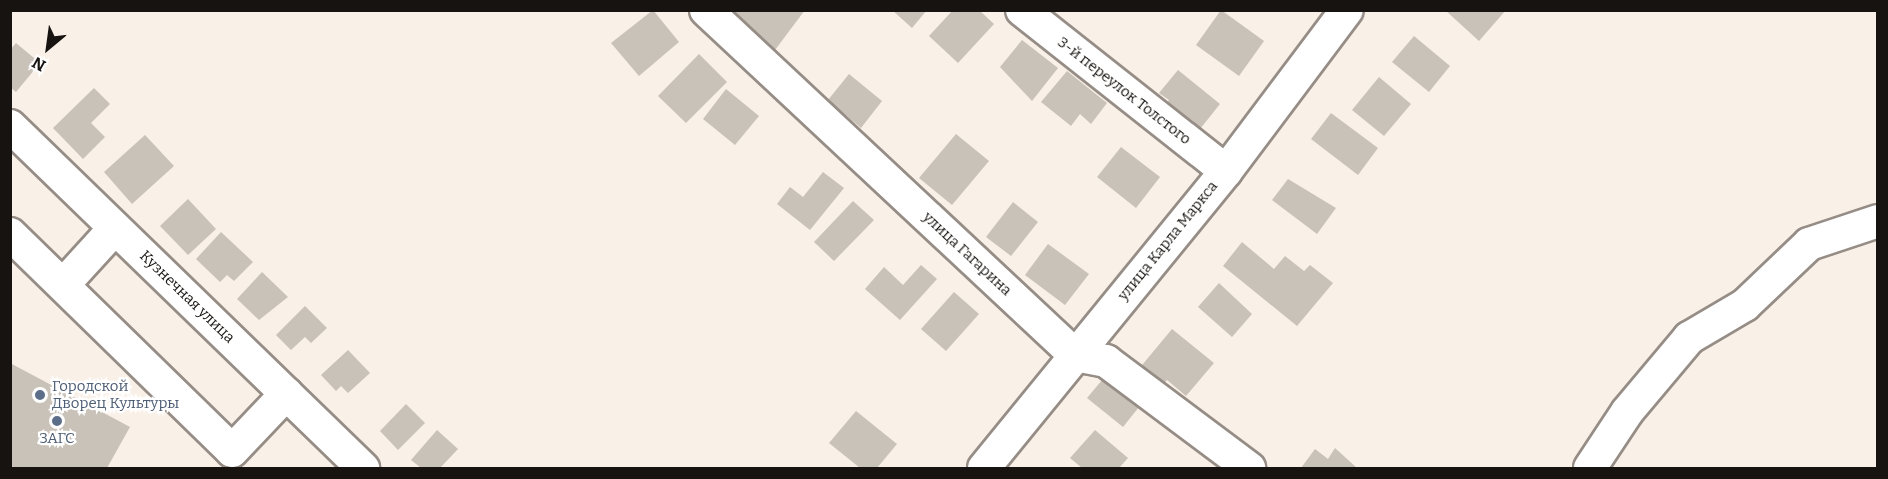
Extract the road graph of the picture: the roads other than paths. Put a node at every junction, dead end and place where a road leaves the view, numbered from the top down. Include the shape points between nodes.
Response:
1 (706, 10) edge
2 (1022, 10) edge
3 (1347, 10) edge
4 (10, 126) edge
5 (1226, 171) junction
6 (1878, 220) edge
7 (115, 228) junction
8 (10, 234) edge
9 (63, 285) junction
10 (1075, 355) junction
11 (286, 394) junction
12 (363, 468) edge
13 (984, 468) edge
14 (1249, 468) edge
15 (1590, 468) edge

1 - 10 street, улица Гагарина
2 - 5 street, 3-й переулок Толстого
3 - 5 street, улица Карла Маркса
4 - 7 street, Кузнечная улица
5 - 10 street, улица Карла Маркса
6 - 15 street via 1809,244 1745,305 1689,338 1627,412
7 - 9 street
7 - 11 street, Кузнечная улица
8 - 9 street
9 - 11 street via 232,450
10 - 13 street, улица Карла Маркса
10 - 14 street via 1106,362
11 - 12 street, Кузнечная улица

